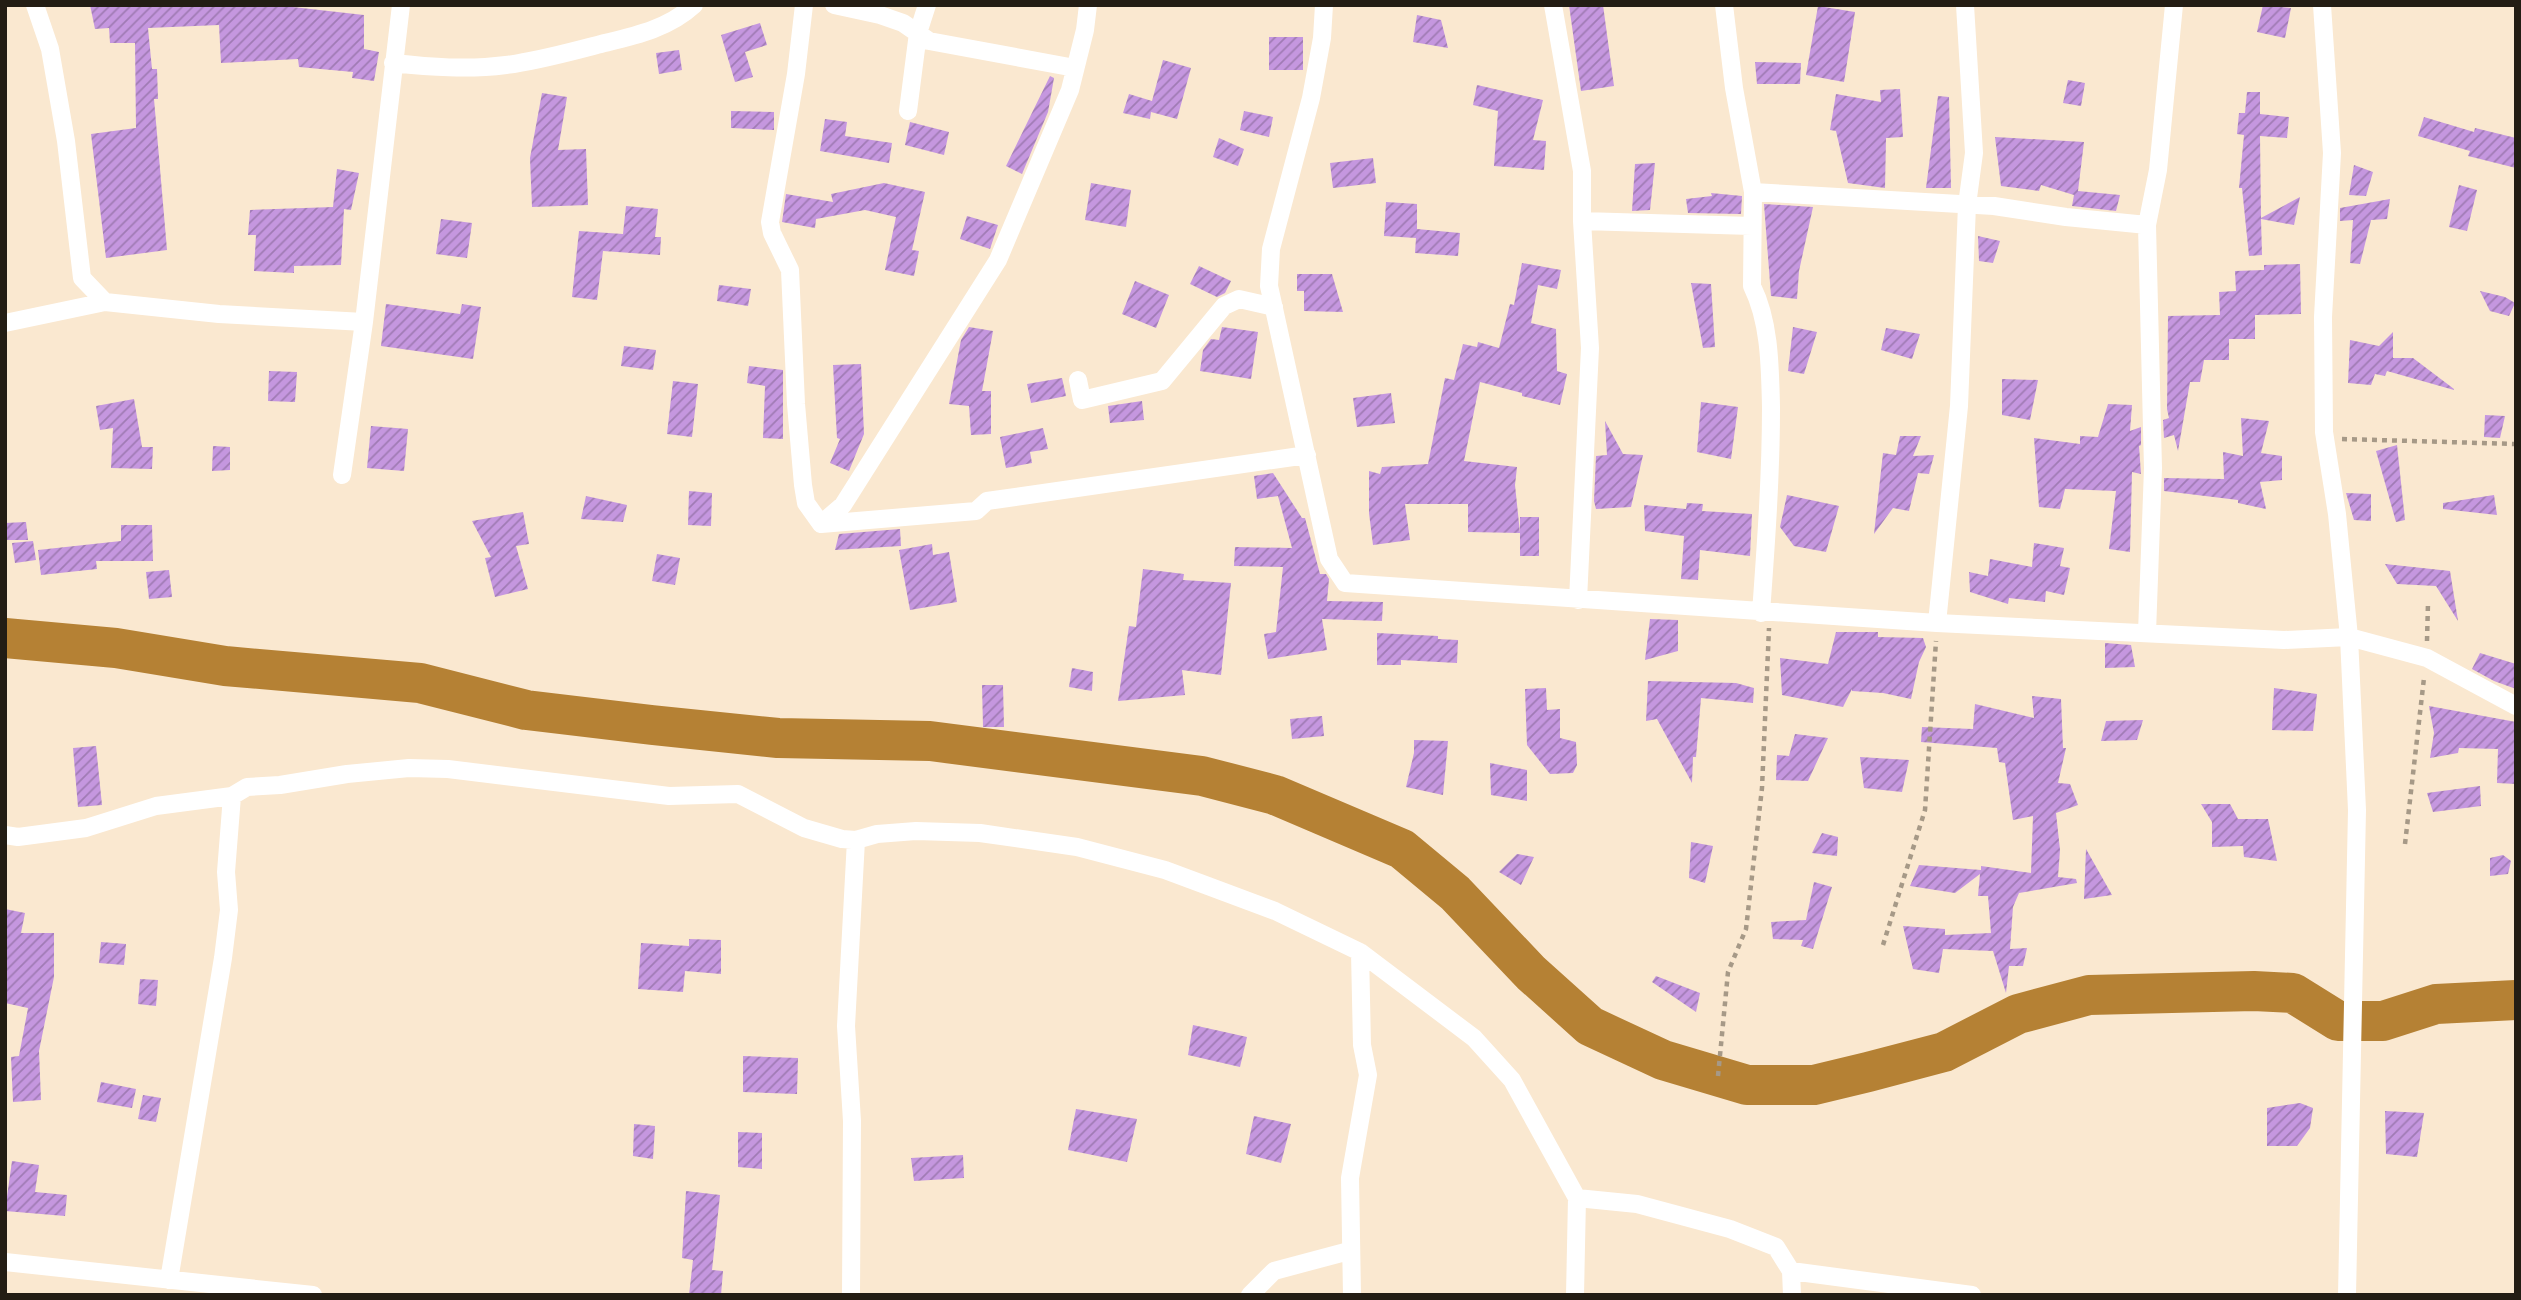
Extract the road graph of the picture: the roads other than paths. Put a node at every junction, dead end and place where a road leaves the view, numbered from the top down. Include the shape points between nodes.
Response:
1 (35, 5) edge
2 (401, 5) edge
3 (694, 5) edge
4 (804, 5) edge
5 (834, 5) edge
6 (927, 5) edge
7 (1088, 5) edge
8 (1324, 5) edge
9 (1553, 5) edge
10 (1724, 5) edge
11 (1965, 5) edge
12 (2174, 5) edge
13 (2322, 5) edge
14 (918, 33) junction
15 (393, 63) junction
16 (1075, 68) junction
17 (908, 111) dead end
18 (1753, 192) junction
19 (1967, 205) junction
20 (1582, 221) junction
21 (2147, 225) junction
22 (1752, 226) junction
23 (105, 302) junction
24 (1273, 307) junction
25 (364, 322) junction
26 (5, 323) edge
27 (1078, 380) dead end
28 (1307, 456) junction
29 (342, 475) dead end
30 (821, 524) junction
31 (1578, 600) junction
32 (1766, 613) junction
33 (1937, 622) junction
34 (2147, 633) junction
35 (2349, 637) junction
36 (2516, 706) edge
37 (232, 796) junction
38 (5, 835) edge
39 (856, 840) junction
40 (1360, 952) junction
41 (1577, 1198) junction
42 (1349, 1251) junction
43 (5, 1262) edge
44 (1791, 1271) junction
45 (169, 1280) junction
46 (313, 1295) edge
47 (852, 1295) edge
48 (1251, 1295) edge
49 (1352, 1295) edge
50 (1575, 1295) edge
51 (1792, 1295) edge
52 (1972, 1295) edge
53 (2347, 1295) edge

1 - 23 street via 55,75 82,278
2 - 15 street
3 - 15 street via 666,25 642,34 550,57 439,68
4 - 30 street via 770,222 790,270 803,485 806,503
5 - 14 street via 904,23
6 - 14 street
7 - 16 street
8 - 24 street via 1311,98 1270,249
9 - 20 street via 1582,171
10 - 18 street
11 - 19 street via 1974,153
12 - 21 street via 2158,170
13 - 35 street via 2332,153 2323,317 2325,439
14 - 16 street via 929,41
14 - 17 street
15 - 25 street
16 - 30 street via 1070,90 998,260 843,505
18 - 19 street
18 - 22 street
19 - 21 street
19 - 33 street via 1959,406
20 - 22 street
20 - 31 street via 1590,348
21 - 34 street via 2153,468
22 - 32 street via 1752,285 1767,341 1770,379
23 - 25 street
23 - 26 street
24 - 27 street via 1239,299 1224,306 1162,381 1082,400
24 - 28 street
25 - 29 street
28 - 30 street via 987,500 976,511
28 - 31 street via 1329,559 1345,583
31 - 32 street
32 - 33 street
33 - 34 street
34 - 35 street via 2284,640
35 - 36 street via 2427,658
35 - 53 street via 2357,810
37 - 38 street via 156,806 86,828
37 - 39 street via 247,787 347,774 448,769 668,796 738,794 804,828
37 - 45 street via 223,958
39 - 40 street via 916,831 980,833 1077,847 1198,882 1275,911
39 - 47 street via 846,1026 852,1121
40 - 41 street via 1474,1038 1512,1080
40 - 42 street via 1362,1045 1368,1075 1350,1178
41 - 44 street via 1637,1204 1730,1229 1776,1247
41 - 50 street
42 - 48 street via 1274,1271
42 - 49 street
43 - 45 street
44 - 51 street
44 - 52 street
45 - 46 street

